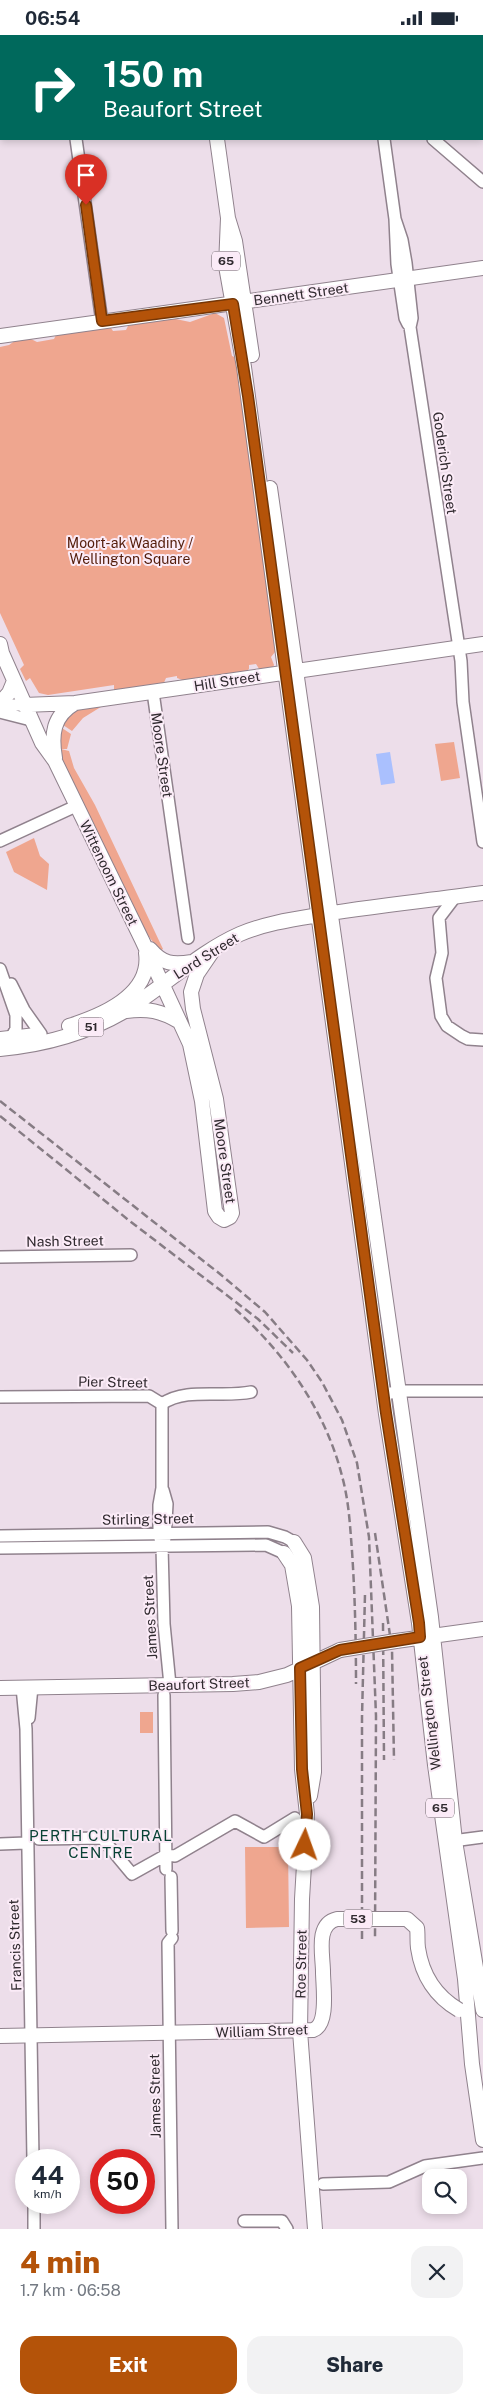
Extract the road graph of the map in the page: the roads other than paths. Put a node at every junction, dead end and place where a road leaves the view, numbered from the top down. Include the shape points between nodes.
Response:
1 (76, 140) edge
2 (217, 140) edge
3 (384, 140) edge
4 (434, 140) edge
5 (483, 182) edge
6 (483, 268) edge
7 (403, 280) junction
8 (239, 303) junction
9 (102, 321) junction
10 (0, 336) edge
11 (483, 644) edge
12 (0, 645) edge
13 (455, 648) junction
14 (291, 671) junction
15 (14, 681) junction
16 (153, 692) junction
17 (75, 703) junction
18 (0, 704) edge
19 (44, 704) junction
20 (24, 705) junction
21 (0, 712) edge
22 (32, 720) junction
23 (55, 761) junction
24 (76, 806) junction
25 (0, 841) edge
26 (483, 842) edge
27 (483, 893) edge
28 (455, 897) junction
29 (325, 914) junction
30 (188, 938) dead end
31 (142, 941) junction
32 (214, 949) junction
33 (196, 961) junction
34 (2, 973) edge
35 (162, 985) junction
36 (123, 1012) junction
37 (180, 1022) junction
38 (41, 1033) junction
39 (6, 1039) edge
40 (483, 1039) edge
41 (0, 1049) edge
42 (131, 1255) dead end
43 (0, 1257) edge
44 (483, 1391) edge
45 (251, 1392) dead end
46 (390, 1393) junction
47 (0, 1397) edge
48 (162, 1404) junction
49 (198, 1533) junction
50 (163, 1534) junction
51 (0, 1536) edge
52 (294, 1542) joint
53 (225, 1545) junction
54 (162, 1547) junction
55 (0, 1548) edge
56 (284, 1553) joint
57 (483, 1629) edge
58 (426, 1636) junction
59 (314, 1661) junction
60 (300, 1668) junction
61 (0, 1687) edge
62 (27, 1687) junction
63 (167, 1690) junction
64 (301, 1816) junction
65 (483, 1837) edge
66 (39, 1839) dead end
67 (460, 1840) dead end
68 (26, 1843) junction
69 (0, 1844) edge
70 (166, 1855) junction
71 (483, 2009) edge
72 (464, 2012) junction
73 (483, 2018) edge
74 (307, 2030) junction
75 (169, 2033) junction
76 (0, 2036) edge
77 (32, 2036) junction
78 (483, 2140) edge
79 (33, 2149) edge
80 (483, 2158) edge
81 (310, 2174) junction
82 (323, 2184) dead end
83 (34, 2214) edge
84 (244, 2221) dead end
85 (34, 2229) edge
86 (172, 2229) edge
87 (287, 2229) edge
88 (309, 2229) edge
89 (315, 2229) edge

1 - 9 street
2 - 8 main road, Wellington Street / 65 via 228,218 226,260
3 - 7 street, Goderich Street
4 - 5 street
6 - 7 main road, Bennett Street
7 - 8 main road, Bennett Street
7 - 13 street, Goderich Street via 404,319 410,327 450,602 447,612
8 - 9 main road, Bennett Street
8 - 14 main road, Wellington Street / 65 via 244,367
9 - 10 main road, Bennett Street
11 - 13 main road, Hill Street
12 - 15 main road, Wittenoom Street
12 - 19 main road, Wittenoom Street via 6,650 29,695
13 - 14 main road, Hill Street
13 - 26 street, Goderich Street via 458,689 463,703
14 - 16 main road, Hill Street
14 - 29 main road, Wellington Street / 65
15 - 18 main road
15 - 20 main road, Wittenoom Street
16 - 17 main road, Hill Street
16 - 30 street, Moore Street
17 - 19 main road, Hill Street
17 - 23 main road, Wittenoom Street / 51 via 64,711 54,727
18 - 20 street, Hill Street
19 - 20 main road, Hill Street
20 - 22 main road, Wittenoom Street
21 - 22 street
22 - 23 main road, Wittenoom Street via 42,743
23 - 24 main road, Wittenoom Street / 51
24 - 25 street
24 - 31 main road, Wittenoom Street / 51
27 - 28 main road, Lord Street
28 - 29 main road, Lord Street
28 - 40 street via 439,918 442,953 436,977 441,1016 447,1026 462,1036
29 - 32 main road, Lord Street via 266,924
29 - 46 main road, Wellington Street / 65
31 - 33 main road via 167,964
31 - 35 main road, Wittenoom Street / 51
31 - 38 main road, 51 via 147,955 146,966 141,982 133,992 97,1015
32 - 33 main road, Lord Street
32 - 37 main road, Moore Street via 197,973 191,992 216,1099 232,1213 226,1219 219,1217 216,1211 198,1073
33 - 35 main road, Lord Street
34 - 38 street
34 - 39 street via 16,1015 16,1029
35 - 36 main road, Lord Street / 51
35 - 37 main road, Moore Street
36 - 37 main road via 149,1009
36 - 41 main road, Lord Street / 51 via 62,1037
38 - 39 main road, 51
42 - 43 street, Nash Street
44 - 46 street
45 - 48 street, Pier Street via 178,1396
46 - 58 main road, Wellington Street / 65
47 - 48 street, Pier Street via 149,1396
48 - 50 street, James Street via 159,1505
49 - 50 street, Stirling Street
49 - 52 street, Stirling Street via 268,1532
49 - 53 street via 204,1537 221,1538
50 - 51 street, Stirling Street
50 - 54 street, James Street
52 - 59 main road, Roe Street via 306,1567 312,1607
53 - 54 street, Stirling Street
53 - 56 street, Stirling Street via 266,1545
54 - 55 street, Stirling Street
54 - 63 street, James Street
56 - 60 main road, Roe Street via 292,1565 299,1606
57 - 58 main road, Beaufort Street
58 - 59 main road, Beaufort Street, bridge via 340,1650
58 - 71 main road, Wellington Street / 65
58 - 72 main road, Wellington Street / 65 via 435,1765
59 - 60 main road, Beaufort Street
59 - 64 main road, Roe Street via 314,1772
60 - 63 main road, Beaufort Street via 258,1682
60 - 64 main road, Roe Street
61 - 62 main road, Beaufort Street
62 - 63 main road, Beaufort Street
62 - 68 street, Francis Street
63 - 70 street, James Street
64 - 70 street via 264,1837 235,1821 175,1856
64 - 74 main road, Roe Street
65 - 67 street
66 - 70 street via 102,1838 132,1874
68 - 69 street
68 - 77 street, Francis Street
70 - 75 street, James Street via 172,1935 168,1943
72 - 73 main road, William Street / 53
72 - 74 main road, William Street / 53, bridge via 440,1997 429,1981 412,1921 401,1918 337,1919 329,1922 323,1930 324,2016 321,2025
72 - 78 main road, Wellington Street / 65
74 - 75 main road, William Street
74 - 81 main road, Roe Street
75 - 77 main road, William Street
75 - 86 street, James Street
76 - 77 main road, William Street
77 - 79 street, Francis Street
80 - 82 street via 425,2166 389,2182
81 - 88 main road, Roe Street
81 - 89 main road, Roe Street
83 - 85 street
84 - 87 street via 282,2221

